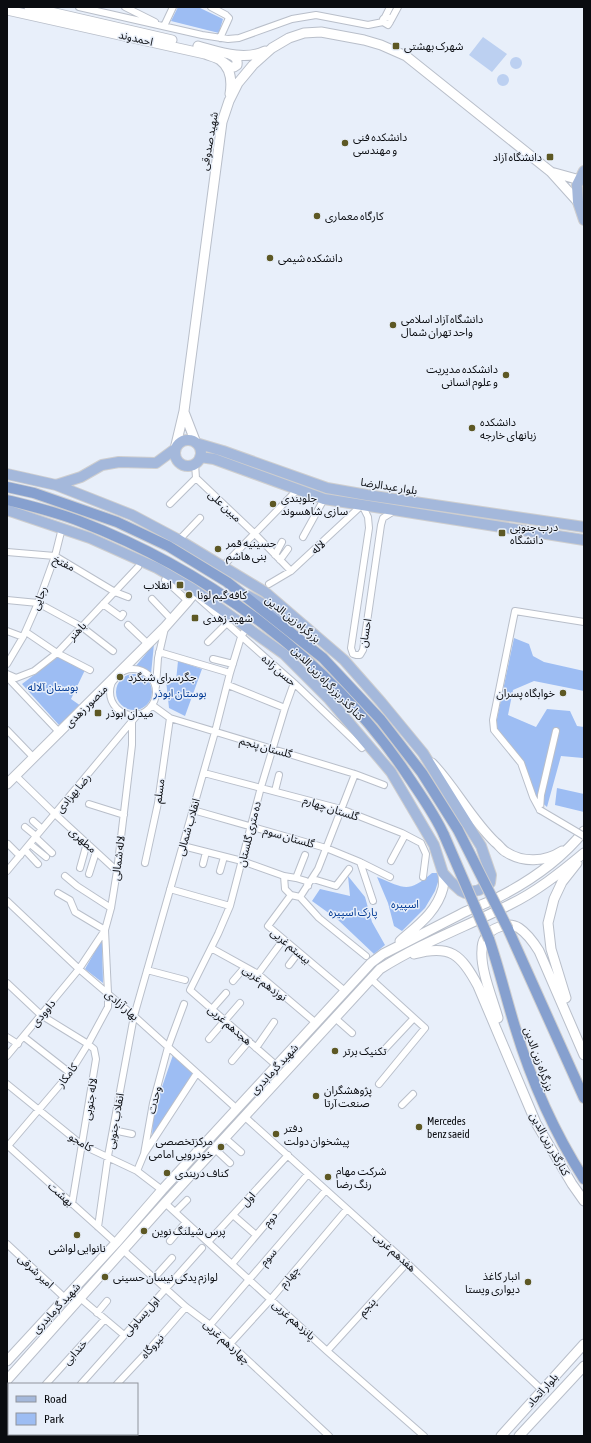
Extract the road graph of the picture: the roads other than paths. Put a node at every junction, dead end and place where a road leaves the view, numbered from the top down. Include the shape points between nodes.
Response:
1 (29, 7) edge
2 (79, 7) edge
3 (125, 7) edge
4 (173, 7) edge
5 (211, 7) edge
6 (390, 7) edge
7 (398, 7) edge
8 (7, 10) edge
9 (386, 20) junction
10 (164, 26) junction
11 (220, 38) junction
12 (272, 48) junction
13 (224, 56) junction
14 (229, 101) junction
15 (551, 172) junction
16 (582, 175) edge
17 (578, 202) junction
18 (584, 220) edge
19 (184, 411) junction
20 (196, 443) junction
21 (175, 449) junction
22 (223, 451) junction
23 (197, 461) junction
24 (218, 461) junction
25 (7, 474) edge
26 (196, 478) junction
27 (56, 485) junction
28 (7, 487) edge
29 (297, 490) junction
30 (324, 499) junction
31 (7, 500) edge
32 (7, 504) edge
33 (170, 504) dead end
34 (362, 505) junction
35 (7, 510) edge
36 (397, 510) junction
37 (200, 518) dead end
38 (584, 527) edge
39 (62, 528) junction
40 (368, 532) junction
41 (254, 533) junction
42 (379, 535) junction
43 (303, 537) dead end
44 (90, 538) junction
45 (179, 540) junction
46 (584, 540) edge
47 (282, 542) dead end
48 (288, 549) dead end
49 (7, 552) edge
50 (275, 555) junction
51 (55, 556) junction
52 (280, 560) junction
53 (223, 566) junction
54 (138, 567) dead end
55 (290, 571) junction
56 (165, 580) dead end
57 (269, 584) dead end
58 (115, 592) junction
59 (242, 593) junction
60 (193, 596) junction
61 (128, 597) dead end
62 (7, 600) edge
63 (152, 600) dead end
64 (38, 603) junction
65 (103, 604) junction
66 (123, 614) dead end
67 (171, 619) junction
68 (584, 622) edge
69 (226, 624) junction
70 (128, 625) dead end
71 (82, 627) junction
72 (165, 627) junction
73 (247, 627) junction
74 (7, 631) edge
75 (24, 635) junction
76 (241, 637) junction
77 (208, 642) dead end
78 (148, 644) junction
79 (325, 644) junction
80 (113, 651) dead end
81 (159, 652) junction
82 (57, 653) junction
83 (213, 659) dead end
84 (7, 664) edge
85 (233, 664) junction
86 (90, 670) dead end
87 (230, 673) junction
88 (7, 674) edge
89 (116, 676) junction
90 (7, 677) edge
91 (294, 683) junction
92 (228, 685) junction
93 (156, 688) junction
94 (152, 705) junction
95 (285, 708) junction
96 (138, 714) junction
97 (170, 718) junction
98 (132, 722) junction
99 (7, 730) edge
100 (556, 731) dead end
101 (215, 732) junction
102 (60, 733) junction
103 (362, 748) dead end
104 (272, 749) junction
105 (423, 753) junction
106 (34, 758) junction
107 (204, 773) junction
108 (355, 774) junction
109 (278, 775) dead end
110 (16, 776) junction
111 (7, 784) edge
112 (384, 785) dead end
113 (261, 787) junction
114 (274, 791) junction
115 (89, 804) dead end
116 (341, 809) junction
117 (193, 810) junction
118 (540, 810) junction
119 (55, 814) junction
120 (124, 815) junction
121 (33, 821) dead end
122 (250, 826) junction
123 (25, 827) dead end
124 (42, 829) junction
125 (584, 832) edge
126 (405, 835) junction
127 (584, 836) edge
128 (36, 837) junction
129 (87, 843) junction
130 (8, 844) edge
131 (30, 844) junction
132 (573, 844) junction
133 (183, 846) junction
134 (326, 848) junction
135 (24, 850) junction
136 (52, 852) dead end
137 (96, 852) junction
138 (206, 852) junction
139 (584, 854) edge
140 (305, 855) dead end
141 (20, 856) junction
142 (46, 857) dead end
143 (224, 857) junction
144 (242, 861) junction
145 (391, 861) dead end
146 (360, 862) junction
147 (145, 863) dead end
148 (38, 864) dead end
149 (203, 864) dead end
150 (80, 868) dead end
151 (349, 869) dead end
152 (7, 871) edge
153 (117, 871) junction
154 (220, 871) dead end
155 (443, 873) junction
156 (89, 874) dead end
157 (65, 876) dead end
158 (284, 876) junction
159 (390, 877) dead end
160 (296, 878) junction
161 (423, 878) dead end
162 (313, 879) junction
163 (308, 886) junction
164 (170, 889) junction
165 (58, 893) dead end
166 (291, 895) junction
167 (300, 897) junction
168 (7, 901) edge
169 (373, 901) dead end
170 (230, 906) junction
171 (111, 908) junction
172 (105, 930) junction
173 (283, 940) junction
174 (211, 948) junction
175 (388, 952) junction
176 (298, 953) junction
177 (366, 956) dead end
178 (289, 965) dead end
179 (245, 967) junction
180 (79, 969) junction
181 (380, 969) junction
182 (148, 970) junction
183 (258, 974) junction
184 (371, 979) junction
185 (186, 980) dead end
186 (194, 981) joint
187 (233, 981) dead end
188 (7, 983) edge
189 (345, 991) junction
190 (108, 993) junction
191 (226, 993) dead end
192 (240, 1003) dead end
193 (184, 1004) dead end
194 (212, 1009) junction
195 (41, 1015) junction
196 (134, 1016) junction
197 (335, 1018) junction
198 (414, 1018) junction
199 (225, 1020) junction
200 (274, 1022) dead end
201 (316, 1023) junction
202 (352, 1033) dead end
203 (7, 1037) edge
204 (24, 1037) junction
205 (209, 1039) dead end
206 (248, 1041) junction
207 (18, 1044) junction
208 (88, 1044) junction
209 (168, 1047) junction
210 (256, 1048) junction
211 (384, 1050) dead end
212 (584, 1051) edge
213 (584, 1055) edge
214 (7, 1056) edge
215 (232, 1061) dead end
216 (511, 1062) junction
217 (277, 1066) junction
218 (70, 1073) junction
219 (197, 1073) junction
220 (7, 1084) edge
221 (379, 1084) dead end
222 (413, 1094) dead end
223 (584, 1098) edge
224 (402, 1105) dead end
225 (237, 1109) junction
226 (39, 1111) junction
227 (245, 1116) junction
228 (113, 1130) junction
229 (132, 1134) dead end
230 (225, 1138) junction
231 (82, 1145) junction
232 (7, 1146) edge
233 (215, 1149) junction
234 (241, 1152) dead end
235 (144, 1154) junction
236 (288, 1155) junction
237 (108, 1156) junction
238 (230, 1163) dead end
239 (137, 1171) junction
240 (308, 1174) junction
241 (584, 1179) edge
242 (162, 1190) junction
243 (326, 1190) junction
244 (187, 1200) dead end
245 (584, 1201) edge
246 (165, 1203) junction
247 (72, 1204) junction
248 (346, 1208) junction
249 (175, 1212) junction
250 (233, 1215) junction
251 (186, 1222) junction
252 (98, 1227) junction
253 (256, 1236) junction
254 (170, 1241) dead end
255 (208, 1242) junction
256 (116, 1243) junction
257 (7, 1244) edge
258 (202, 1248) dead end
259 (124, 1251) junction
260 (170, 1258) dead end
261 (407, 1263) junction
262 (232, 1264) junction
263 (153, 1276) junction
264 (249, 1279) junction
265 (166, 1288) junction
266 (80, 1298) junction
267 (66, 1299) junction
268 (271, 1299) junction
269 (107, 1301) dead end
270 (186, 1307) junction
271 (97, 1313) junction
272 (105, 1319) junction
273 (210, 1325) junction
274 (124, 1335) junction
275 (230, 1344) junction
276 (584, 1344) edge
277 (327, 1351) junction
278 (7, 1361) edge
279 (584, 1366) edge
280 (7, 1380) edge
281 (47, 1383) edge
282 (82, 1383) edge
283 (118, 1383) edge
284 (542, 1390) junction
285 (329, 1436) edge
286 (424, 1436) edge
287 (501, 1436) edge
288 (519, 1436) edge

1 - 13 main road, احمدوند
2 - 10 street
3 - 10 street
4 - 10 street
5 - 11 street via 229,18
6 - 9 street
7 - 9 street
8 - 13 main road, احمدوند
9 - 11 street via 368,25 316,15 292,19 239,38
10 - 11 street
12 - 13 main road, احمدوند via 259,54
12 - 14 main road, شهید صدوقی via 238,83
12 - 15 main road, شهید صدوقی via 289,38 321,32 371,41 397,51
13 - 14 main road via 232,82
14 - 19 main road, شهید صدوقی via 222,122
15 - 16 main road
15 - 17 main road
16 - 17 main road via 577,185
17 - 18 main road
19 - 20 main road
19 - 21 main road, شهید صدوقی
20 - 21 main road via 188,440 180,442
20 - 22 main road, بلوار عبدالرضا
20 - 23 main road via 200,449
21 - 23 main road via 175,456 180,463 187,466
21 - 27 main road via 156,462 118,462 102,465 81,477
22 - 24 main road via 219,453
22 - 38 main road, بلوار عبدالرضا via 327,488
23 - 24 main road, بلوار عبدالرضا
23 - 26 street
24 - 29 main road, بلوار عبدالرضا
25 - 27 main road
26 - 33 street
26 - 41 street, مبین علی
27 - 45 main road via 132,514
28 - 59 highway, بزرگراه زین الدین via 34,493 117,522 168,546
29 - 30 main road, بلوار عبدالرضا
29 - 41 street
30 - 34 main road, بلوار عبدالرضا
30 - 43 street
31 - 241 highway, بزرگراه زین الدین, bridge via 78,520 180,568 242,608 307,661 351,703 401,765 437,819 489,939 540,1097
32 - 44 main road
34 - 36 main road, بلوار عبدالرضا
34 - 40 street, احسان via 368,517
34 - 55 street, لاله
35 - 39 main road, کنارگذر بزرگراه زین الدین
36 - 42 street, احسان via 383,518
36 - 46 main road, بلوار عبدالرضا
37 - 45 street
39 - 44 main road, کنارگذر بزرگراه زین الدین
39 - 51 street, رجایی
40 - 42 street via 375,528
40 - 42 street, احسان via 351,648 352,654 356,655 360,655 363,650
41 - 50 street, مبین علی
41 - 53 street
44 - 60 main road, کنارگذر بزرگراه زین الدین via 157,568
45 - 53 main road
47 - 50 street
48 - 52 street
49 - 51 street, مفتخ
50 - 52 street, مبین علی
51 - 58 street, مفتخ
51 - 64 street, رجایی
52 - 55 street, مبین علی
53 - 79 main road via 265,592
54 - 58 street, باهنر
55 - 57 street, لاله
56 - 60 street, حسن زاده
58 - 61 street, مفتخ
58 - 65 street, باهنر
59 - 79 main road via 286,616
59 - 223 highway, بزرگراه زین الدین, bridge via 323,658 381,720 422,773 458,830 508,929
60 - 67 main road, منصور زهدی
60 - 69 street, حسن زاده
60 - 73 main road, کنارگذر بزرگراه زین الدین
62 - 64 street
63 - 67 street
64 - 71 street
64 - 75 street, رجایی
65 - 66 street via 121,618
65 - 71 street, باهنر
67 - 72 main road, منصور زهدی
68 - 118 street via 515,611 492,720 494,730 521,763
69 - 76 street, حسن زاده
69 - 77 street
70 - 78 street
71 - 80 street
71 - 82 street, باهنر
72 - 78 main road, منصور زهدی
72 - 81 street
73 - 76 street, انقلاب شمالی
73 - 155 main road, کنارگذر بزرگراه زین الدین via 284,654 312,681 391,772 434,845
74 - 75 street
75 - 82 street
75 - 84 street, رجایی
76 - 85 street, انقلاب شمالی
76 - 91 street, حسن زاده
78 - 89 main road, منصور زهدی
79 - 105 main road via 344,660 382,702
81 - 87 street
81 - 93 street
82 - 86 street
82 - 88 street, باهنر via 34,671 16,678
83 - 85 street
85 - 87 street, انقلاب شمالی
87 - 92 street, انقلاب شمالی
89 - 93 street via 130,670 142,670 151,677
89 - 96 street via 110,695 112,701 120,711
89 - 102 main road, منصور زهدی
90 - 102 street
91 - 95 street, ده متری گلستان
91 - 103 street, حسن زاده
92 - 95 street
92 - 101 street, انقلاب شمالی
93 - 94 street
94 - 96 street
94 - 97 street, گلستان پنجم
95 - 104 street, ده متری گلستان
96 - 98 street, رضا بهزادی
97 - 101 street, گلستان پنجم
97 - 147 street, مسلم via 158,803
98 - 119 street, رضا بهزادی
98 - 120 street, لاله شمالی
99 - 106 street
100 - 118 street
101 - 104 street, گلستان پنجم
101 - 107 street, انقلاب شمالی
102 - 106 main road, منصور زهدی
104 - 108 street, گلستان پنجم
104 - 113 street, ده متری گلستان
105 - 132 main road via 442,773 486,833 506,852 526,860 543,859
105 - 155 main road via 481,846 489,866 490,883 479,890 465,893
106 - 110 main road, منصور زهدی
107 - 113 street, گلستان چهارم
107 - 117 street, انقلاب شمالی
108 - 112 street, گلستان پنجم
108 - 116 street
109 - 114 street
110 - 111 main road, منصور زهدی
110 - 119 street, مطهری
113 - 114 street, گلستان چهارم
113 - 122 street, ده متری گلستان
114 - 116 street, گلستان چهارم
115 - 120 street
116 - 126 street, گلستان چهارم
116 - 134 street
117 - 122 street, گلستان سوم
117 - 133 street, انقلاب شمالی
118 - 127 street, bridge
119 - 124 street, رضا بهزادی
119 - 129 street, مطهری
120 - 153 street, لاله شمالی
121 - 124 street
122 - 134 street, گلستان سوم
122 - 144 street, ده متری گلستان
123 - 128 street
124 - 128 street, رضا بهزادی
125 - 132 main road, شهید گرمابدری
126 - 145 street
126 - 161 street, گلستان چهارم via 421,843 426,854
128 - 131 street, رضا بهزادی
128 - 136 street
129 - 137 street, مطهری
129 - 150 street
130 - 141 street
131 - 135 street, رضا بهزادی
131 - 142 street
132 - 175 main road, شهید گرمابدری via 552,864 496,899
133 - 138 street
133 - 164 street, انقلاب شمالی
134 - 146 street, گلستان سوم
134 - 162 street
135 - 141 street, رضا بهزادی
135 - 148 street
137 - 153 street, مطهری
137 - 156 street
138 - 143 street
138 - 149 street
139 - 181 main road, شهید گرمابدری via 546,884 510,905 403,954
139 - 212 main road via 562,882 554,899 548,923 551,949
140 - 160 street
141 - 152 street, رضا بهزادی
143 - 144 street
143 - 154 street
144 - 158 street
144 - 170 street, ده متری گلستان
146 - 159 street, گلستان سوم
146 - 169 street
151 - 162 street via 336,886
153 - 171 street, لاله شمالی
155 - 175 main road via 443,888 434,909
157 - 171 street
158 - 160 street
158 - 166 street via 285,889
160 - 163 street via 306,881
162 - 163 street
163 - 167 street
164 - 170 street
164 - 182 street, انقلاب شمالی
165 - 172 street via 70,900 75,912
166 - 167 street
166 - 173 street, بیستم غربی via 268,926
167 - 177 street via 319,918
168 - 180 street, بهار آزادی
170 - 174 street, ده متری گلستان
171 - 172 street, لاله شمالی
172 - 180 street, داوودی
172 - 190 street, لاله شمالی
173 - 176 street, بیستم غربی
173 - 183 street
174 - 179 street, نوزدهم غربی
174 - 186 street, ده متری گلستان
175 - 189 main road, شهید گرمابدری via 371,963
176 - 178 street
176 - 189 street, بیستم غربی
179 - 183 street, نوزدهم غربی
179 - 187 street
180 - 190 street, بهار آزادی
180 - 195 street, داوودی
181 - 184 main road, شهید گرمابدری
181 - 216 main road via 408,955 430,949 454,954 462,960 478,986
182 - 185 street
182 - 196 street, انقلاب شمالی
183 - 201 street, نوزدهم غربی
184 - 197 main road, شهید گرمابدری
184 - 198 street
186 - 194 street, هجدهم غربی via 190,990
188 - 195 street
189 - 201 main road, شهید گرمابدری
190 - 196 street, بهار آزادی
190 - 208 street, کامکار via 108,1007
191 - 194 street
192 - 199 street
193 - 209 street
194 - 199 street, هجدهم غربی
195 - 204 street, داوودی
195 - 208 street
196 - 209 street, بهار آزادی
196 - 228 street, انقلاب جنوبی
197 - 202 street
197 - 227 main road, شهید گرمابدری
198 - 211 street
198 - 221 street via 425,1028
199 - 205 street
199 - 206 street, هجدهم غربی
200 - 210 street
201 - 217 main road, شهید گرمابدری
203 - 207 street
204 - 207 street, داوودی
204 - 218 street
206 - 210 street, هجدهم غربی
206 - 215 street
207 - 214 street, داوودی
208 - 218 street, کامکار
208 - 231 street, لاله جنوبی via 94,1049 96,1060
209 - 219 street, بهار آزادی
209 - 235 street, وحدت via 153,1103
210 - 217 street, هجدهم غربی
213 - 216 main road via 539,951 530,937 519,928 502,926 493,930 484,939 482,952 485,974
216 - 245 main road, کنارگذر زین الدین via 536,1123
217 - 225 main road, شهید گرمابدری
218 - 226 street, کامکار
219 - 225 street, بهار آزادی
219 - 235 street, وحدت
220 - 226 street, کامجو
222 - 224 street
225 - 227 main road
225 - 242 main road, شهید گرمابدری
226 - 231 street, کامجو
226 - 232 street, کامکار
227 - 230 main road, شهید گرمابدری
227 - 236 street, هفدهم غربی
228 - 229 street
228 - 237 street, انقلاب جنوبی
230 - 233 main road, شهید گرمابدری
230 - 234 street
231 - 237 street, کامجو
231 - 247 street, لاله جنوبی
232 - 247 street, بهشت
233 - 238 street
233 - 246 main road, شهید گرمابدری
235 - 239 street, وحدت
236 - 240 street, هفدهم غربی
236 - 250 street, اول
237 - 239 street, کامجو
237 - 252 street, انقلاب جنوبی
239 - 242 street, کامجو
240 - 243 street, هفدهم غربی
240 - 253 street, دوم
242 - 256 main road, شهید گرمابدری
243 - 248 street, هفدهم غربی
243 - 264 street, سوم
244 - 249 street
246 - 249 street, پانزدهم غربی
246 - 259 main road, شهید گرمابدری
247 - 252 street, بهشت
248 - 261 street, هفدهم غربی
248 - 268 street, چهارم
249 - 251 street, پانزدهم غربی
250 - 253 street
250 - 255 street, اول
251 - 254 street
251 - 255 street, پانزدهم غربی
252 - 256 street, بهشت
253 - 262 street, دوم
255 - 262 street, پانزدهم غربی
256 - 259 main road
256 - 267 main road, شهید گرمابدری
257 - 267 street, امیر شرقی
258 - 265 street, اول یساولی
259 - 263 street, چهاردهم غربی
259 - 266 main road, شهید گرمابدری
260 - 263 street
261 - 277 street, پنجم
261 - 284 street, هفدهم غربی
262 - 264 street, پانزدهم غربی
263 - 265 street, چهاردهم غربی
264 - 268 street, پانزدهم غربی
264 - 273 street, سوم
265 - 270 street, چهاردهم غربی
265 - 274 street, اول یساولی
266 - 271 street
266 - 280 main road, شهید گرمابدری
267 - 278 main road, شهید گرمابدری
268 - 275 street, چهارم
268 - 277 street, پانزدهم غربی
269 - 271 street
270 - 273 street, چهاردهم غربی
270 - 283 street, نیروگاه
271 - 272 street
272 - 274 street
272 - 281 street, خندابی
273 - 275 street, چهاردهم غربی
274 - 282 street, اول یساولی
275 - 285 street, چهاردهم غربی
276 - 284 main road, بلوار اتحاد
277 - 286 street, پانزدهم غربی
279 - 288 main road, بلوار اتحاد
284 - 287 main road, بلوار اتحاد

